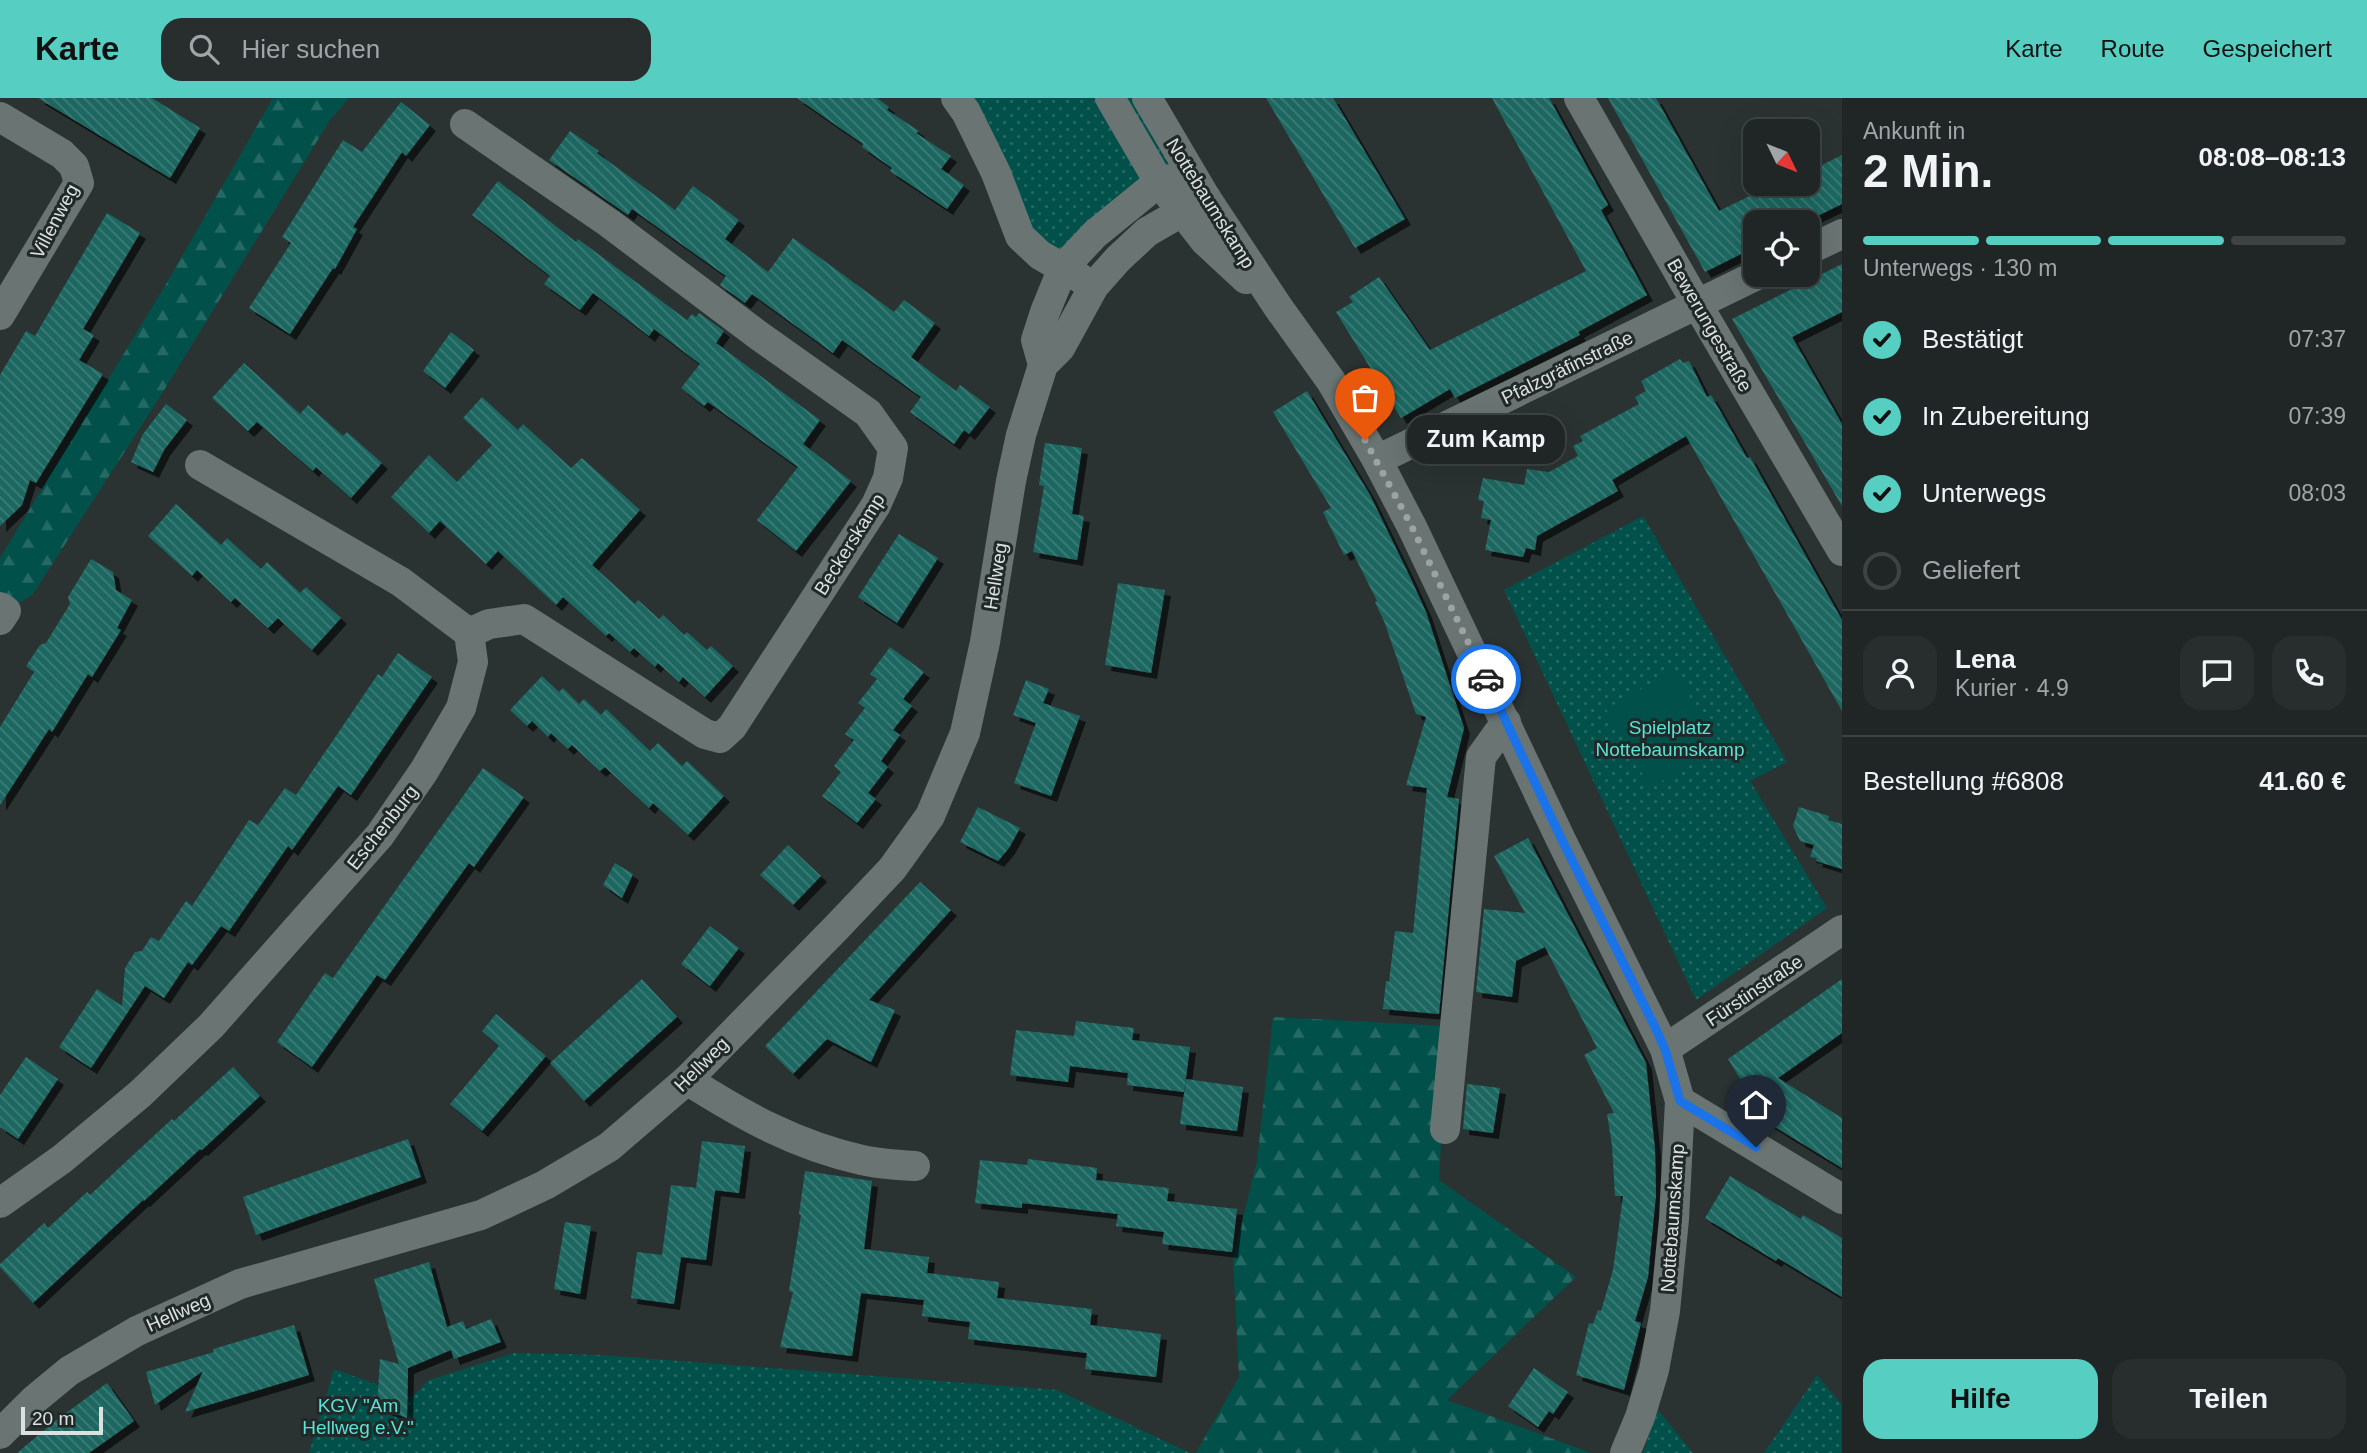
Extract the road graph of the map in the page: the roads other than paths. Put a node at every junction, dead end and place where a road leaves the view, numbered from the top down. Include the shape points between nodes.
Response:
1 (956, 98) edge
2 (1110, 98) edge
3 (1147, 98) edge
4 (1579, 98) edge
5 (0, 117) edge
6 (465, 124) dead end
7 (1159, 182) junction
8 (1193, 194) junction
9 (1842, 234) edge
10 (1820, 244) edge
11 (1063, 268) junction
12 (1743, 282) edge
13 (1094, 286) junction
14 (1697, 304) junction
15 (0, 315) edge
16 (1042, 365) junction
17 (1377, 460) junction
18 (200, 466) dead end
19 (1842, 551) edge
20 (470, 633) junction
21 (1506, 722) junction
22 (1842, 930) edge
23 (1665, 1049) junction
24 (687, 1080) junction
25 (1680, 1101) junction
26 (1445, 1129) dead end
27 (915, 1166) dead end
28 (1842, 1199) edge
29 (0, 1203) edge
30 (0, 1434) edge
31 (1625, 1453) edge

1 - 11 street via 996,173 1020,236
2 - 7 street, Nottebaumskamp
3 - 8 street, Nottebaumskamp
4 - 14 street, Bewerungestraße
5 - 15 street, Villenweg via 62,154 74,166 79,183
6 - 20 street, Beckerskamp via 868,413 892,448 888,478 876,505 732,727 720,738 705,734 524,619 489,624
7 - 8 street, Nottebaumskamp
7 - 11 street, Hellweg via 1095,234
8 - 13 street, Hellweg
8 - 17 street, Nottebaumskamp via 1205,241 1278,307 1331,381
9 - 10 street
11 - 13 street
11 - 16 street, Hellweg via 1036,340
12 - 14 street, Pfalzgräfinstraße
13 - 16 street, Hellweg via 1060,348
14 - 17 street, Pfalzgräfinstraße
14 - 19 street, Bewerungestraße
16 - 24 street, Hellweg via 1011,481 965,733 930,816 892,869
17 - 21 street, Nottebaumskamp
18 - 20 street via 401,582
20 - 29 street, Eschenburg via 473,662 461,708 380,835 211,1026 91,1135
21 - 23 street, Nottebaumskamp
21 - 26 street via 1481,757
22 - 23 street, Fürstinstraße
23 - 25 street, Nottebaumskamp
24 - 27 street via 744,1116 799,1142 863,1161
24 - 30 street, Hellweg via 609,1147 545,1185 481,1215 240,1284 104,1349 69,1371
25 - 28 street
25 - 31 street, Nottebaumskamp via 1663,1326 1640,1417

